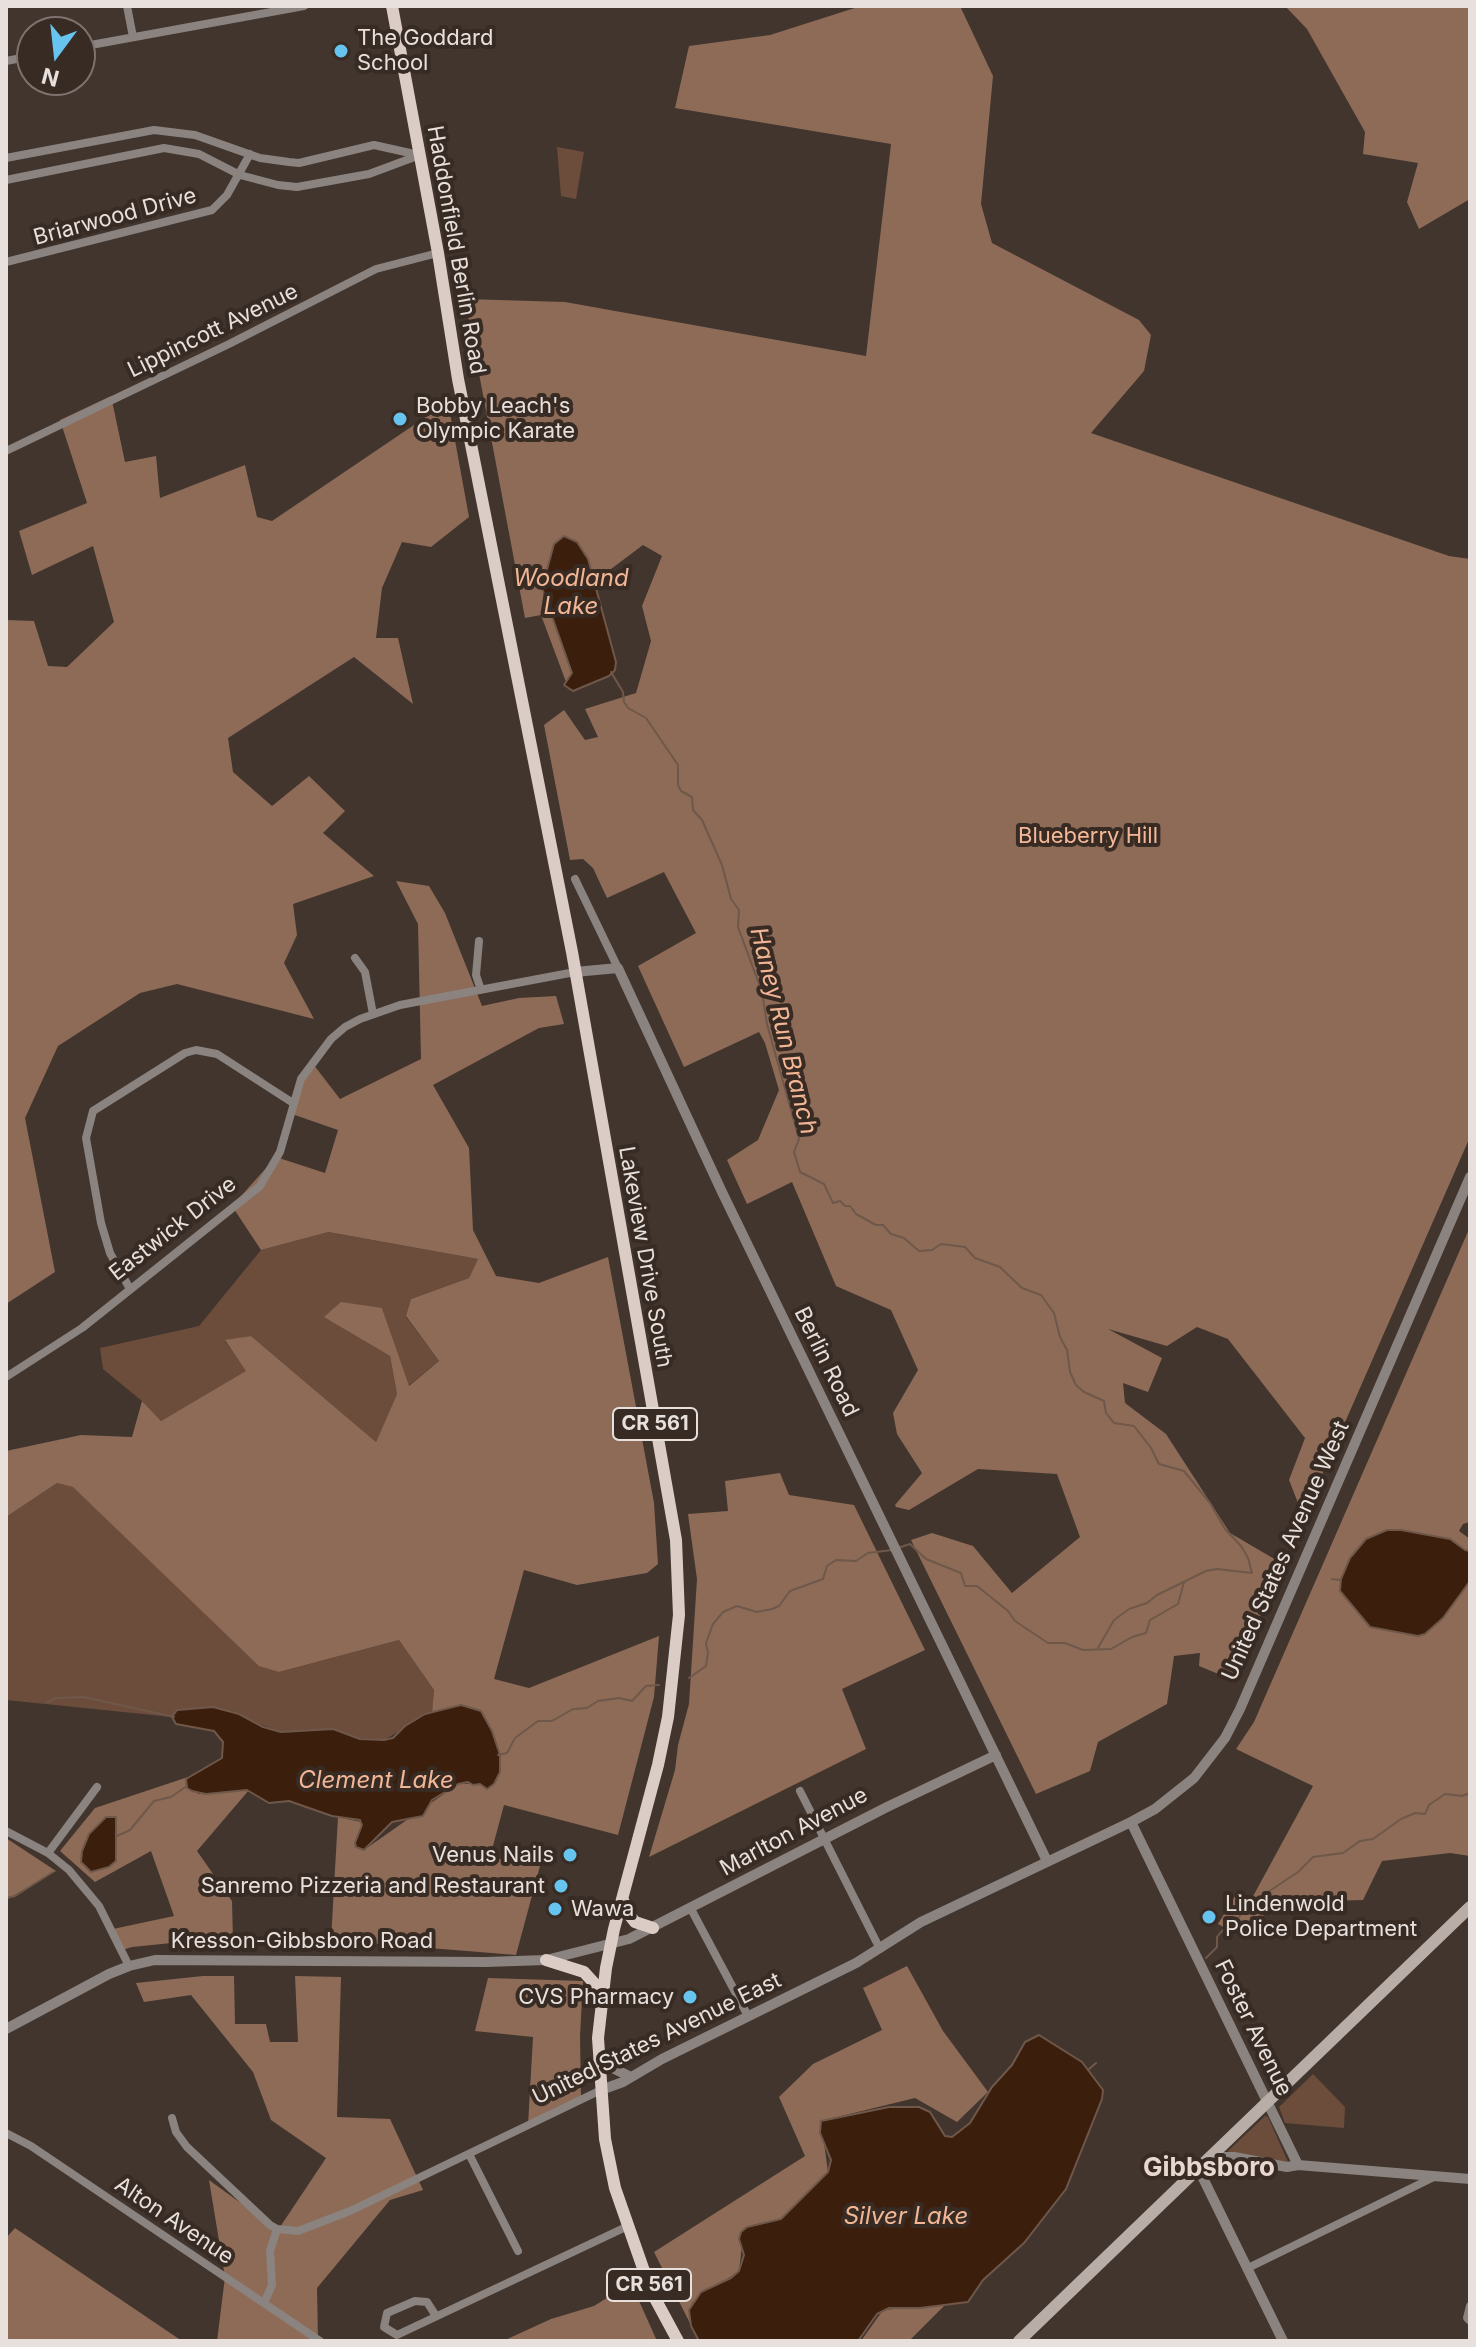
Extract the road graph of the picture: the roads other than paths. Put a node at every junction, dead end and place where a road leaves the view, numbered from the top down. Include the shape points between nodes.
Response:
1 (127, 6) edge
2 (304, 6) edge
3 (392, 6) edge
4 (133, 37) junction
5 (96, 44) edge
6 (250, 154) junction
7 (420, 155) junction
8 (6, 158) edge
9 (240, 175) junction
10 (6, 180) edge
11 (438, 253) junction
12 (6, 262) edge
13 (6, 451) edge
14 (575, 879) dead end
15 (479, 941) dead end
16 (355, 958) dead end
17 (618, 968) junction
18 (575, 972) junction
19 (481, 990) junction
20 (373, 1014) junction
21 (293, 1103) junction
22 (1470, 1177) edge
23 (130, 1289) junction
24 (6, 1377) edge
25 (996, 1755) junction
26 (97, 1787) dead end
27 (800, 1791) dead end
28 (1131, 1822) junction
29 (6, 1831) edge
30 (824, 1838) junction
31 (48, 1853) junction
32 (1047, 1861) junction
33 (623, 1897) junction
34 (1470, 1907) edge
35 (691, 1909) junction
36 (653, 1928) junction
37 (611, 1944) junction
38 (880, 1949) junction
39 (546, 1960) junction
40 (129, 1966) junction
41 (748, 2016) junction
42 (598, 2023) junction
43 (6, 2029) edge
44 (598, 2061) junction
45 (631, 2077) junction
46 (601, 2090) junction
47 (1268, 2102) junction
48 (172, 2118) dead end
49 (6, 2133) edge
50 (469, 2154) junction
51 (1209, 2157) junction
52 (1298, 2165) junction
53 (1198, 2168) junction
54 (1435, 2176) junction
55 (1470, 2179) edge
56 (626, 2227) junction
57 (277, 2229) junction
58 (518, 2251) dead end
59 (1248, 2268) junction
60 (264, 2303) junction
61 (1470, 2306) edge
62 (436, 2316) junction
63 (1470, 2321) edge
64 (320, 2341) edge
65 (678, 2341) edge
66 (1019, 2341) edge
67 (1283, 2341) edge

1 - 4 street
2 - 4 street
3 - 7 main road, Haddonfield Berlin Road / CR 561
4 - 5 street
6 - 7 street via 299,163 374,145
6 - 8 street via 195,135 154,130
6 - 9 street, Briarwood Drive
7 - 9 street via 369,174 313,185 278,185
7 - 11 main road, Haddonfield Berlin Road / CR 561
9 - 10 street via 199,154 164,148
9 - 12 street, Briarwood Drive via 220,203 202,214
11 - 13 street, Lippincott Avenue via 376,269
11 - 18 main road, Haddonfield Berlin Road / CR 561
14 - 17 street, Berlin Road
15 - 19 street via 476,975
16 - 20 street via 365,972
17 - 18 street, Eastwick Drive
17 - 25 street, Berlin Road
18 - 19 street, Eastwick Drive
18 - 33 main road, Lakeview Drive South / CR 561 via 672,1509 679,1587 668,1717
19 - 20 street, Eastwick Drive
20 - 21 street, Eastwick Drive via 331,1039 301,1079
21 - 23 street, Eastwick Drive via 280,1152 260,1186
21 - 23 street via 217,1054 196,1050 93,1111 86,1138 101,1223
22 - 28 street, United States Avenue West via 1225,1738 1181,1790
23 - 24 street, Eastwick Drive
25 - 30 street, Marlton Avenue
25 - 32 street, Berlin Road
26 - 31 street
27 - 30 street
28 - 32 street, United States Avenue West
28 - 47 street, Foster Avenue
29 - 31 street
30 - 35 street, Marlton Avenue
30 - 38 street
31 - 40 street via 99,1906
32 - 38 street, United States Avenue East via 921,1922
33 - 36 main road via 635,1922
33 - 37 main road, Lakeview Drive South / CR 561
34 - 47 main road
35 - 36 street, Marlton Avenue
35 - 41 street
36 - 37 street, Marlton Avenue
37 - 39 street, Kresson-Gibbsboro Road
37 - 42 main road, Lakeview Drive South / CR 561
38 - 41 street, United States Avenue East
39 - 40 street, Kresson-Gibbsboro Road via 155,1960
39 - 42 main road via 573,1967 592,1980
40 - 43 street, Kresson-Gibbsboro Road
41 - 45 street, United States Avenue East
42 - 44 main road, Lakeview Drive South / CR 561
44 - 45 street
44 - 46 main road, Lakeview Drive South / CR 561
45 - 46 street, United States Avenue East
46 - 50 street, United States Avenue East
46 - 56 main road, Lakeview Drive South / CR 561 via 607,2148
47 - 51 main road
47 - 52 street, Foster Avenue
48 - 57 street via 187,2147
49 - 60 street, Alton Avenue
50 - 57 street, United States Avenue East via 311,2228
50 - 58 street
51 - 52 street
51 - 53 main road
52 - 54 street
53 - 59 street
53 - 66 main road
54 - 55 street
54 - 59 street
56 - 62 street
56 - 65 main road, Lakeview Drive South / CR 561
57 - 60 street via 270,2251 272,2285
59 - 67 street
60 - 64 street, Alton Avenue
61 - 63 street
62 - 62 street via 397,2335 384,2327 387,2313 415,2301 427,2302

